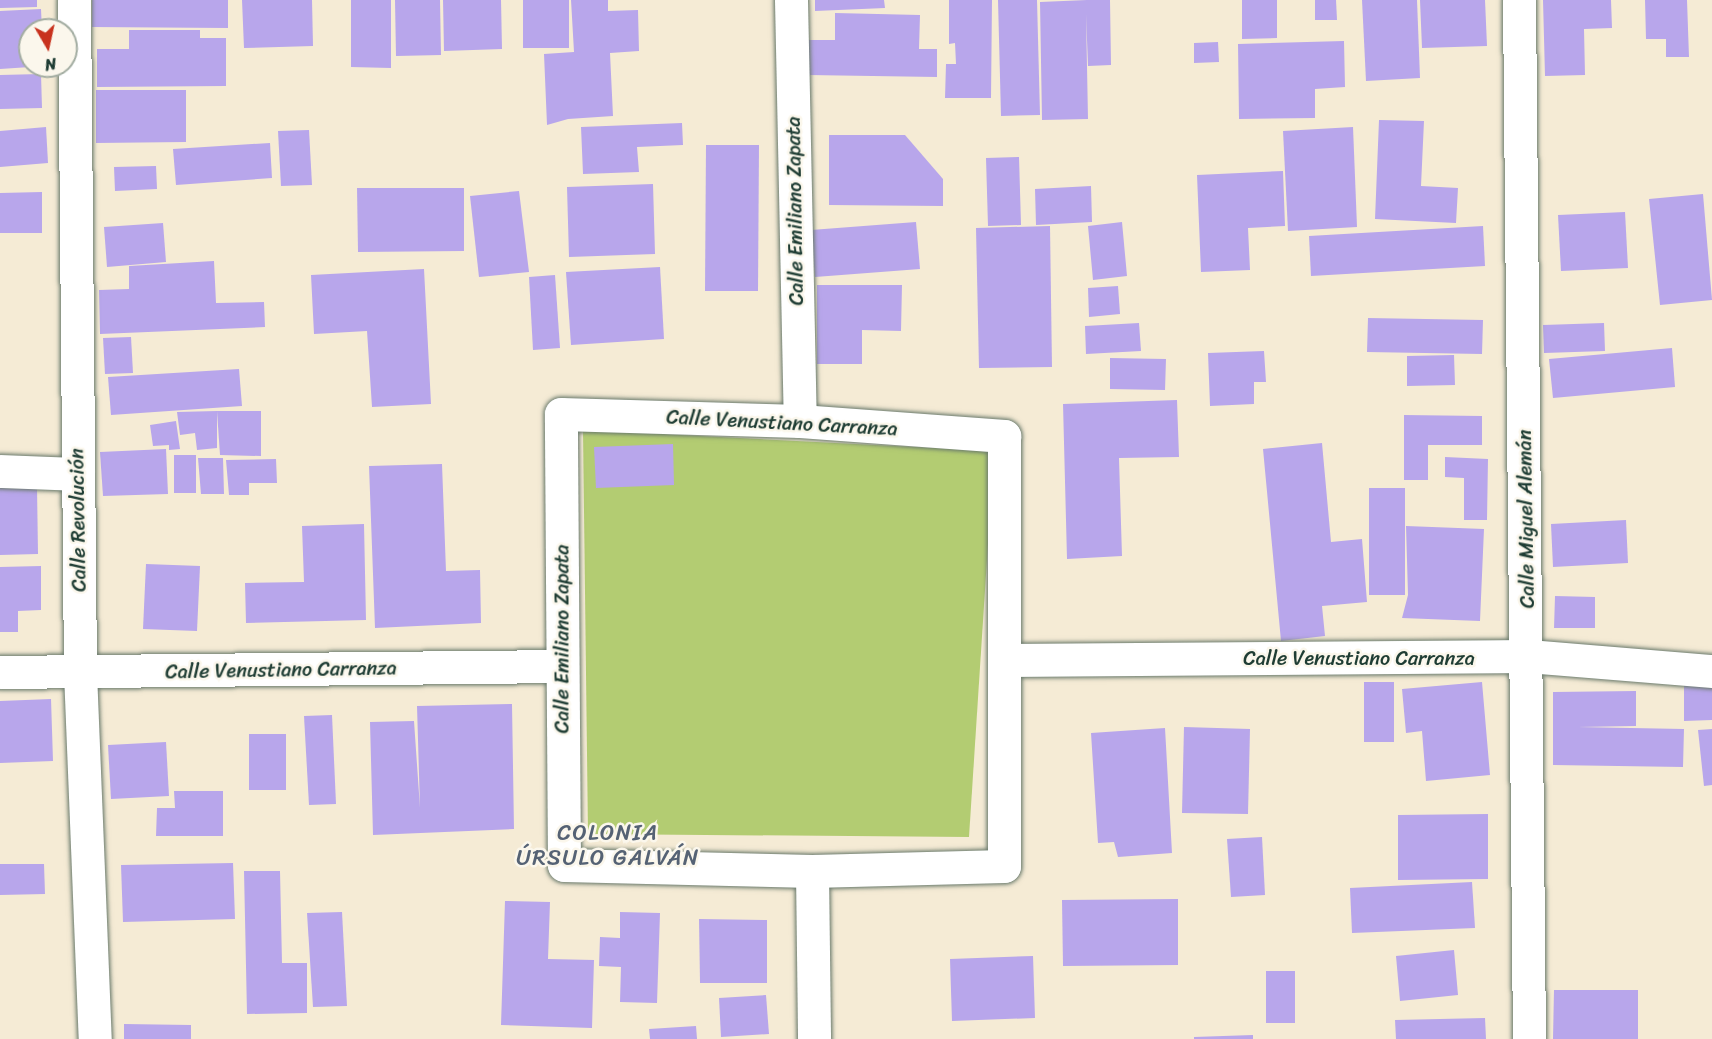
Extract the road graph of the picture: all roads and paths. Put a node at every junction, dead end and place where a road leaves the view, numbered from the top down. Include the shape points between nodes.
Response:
1 (74, 0) edge
2 (791, 0) edge
3 (1519, 0) edge
4 (561, 414) joint
5 (800, 421) junction
6 (0, 471) edge
7 (78, 474) junction
8 (1528, 656) junction
9 (1006, 660) junction
10 (562, 666) junction
11 (1712, 671) edge
12 (0, 672) edge
13 (80, 672) junction
14 (812, 870) junction
15 (95, 1039) edge
16 (814, 1039) edge
17 (1529, 1039) edge

1 - 7 street, Calle Revolución
2 - 5 street, Calle Emiliano Zapata
3 - 8 street, Calle Miguel Alemán
4 - 5 street, Calle Venustiano Carranza
4 - 10 street, Calle Emiliano Zapata
5 - 9 street, Calle Venustiano Carranza via 1004,436
6 - 7 street
7 - 13 street, Calle Revolución
8 - 9 street, Calle Venustiano Carranza
8 - 11 street, Calle Venustiano Carranza
8 - 17 street, Calle Miguel Alemán
9 - 14 street via 1004,866
10 - 13 street, Calle Venustiano Carranza
10 - 14 street, Calle Emiliano Zapata via 564,865
12 - 13 street, Calle Venustiano Carranza
13 - 15 street, Calle Revolución
14 - 16 street

